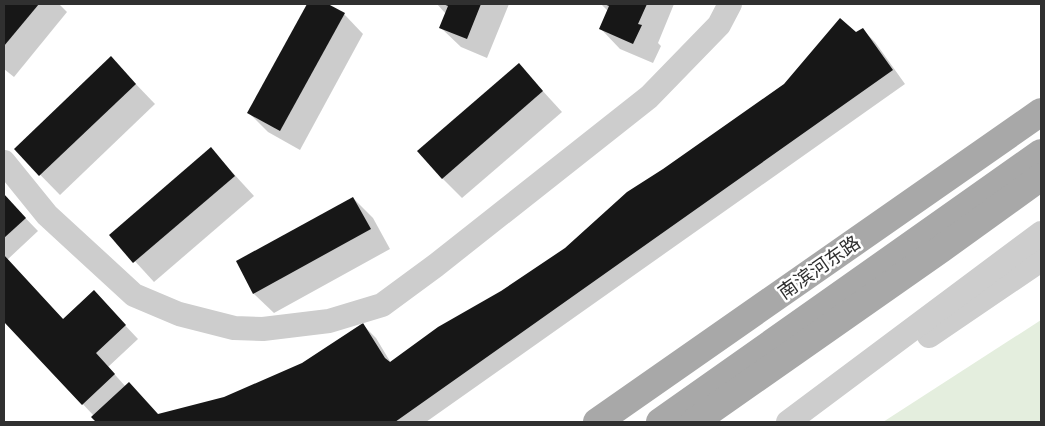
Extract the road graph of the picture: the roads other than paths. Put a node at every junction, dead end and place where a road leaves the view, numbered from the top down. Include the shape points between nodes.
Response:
1 (730, 4) edge
2 (1041, 112) edge
3 (1041, 153) edge
4 (4, 162) edge
5 (1041, 177) edge
6 (1041, 233) edge
7 (1041, 260) edge
8 (597, 422) edge
9 (660, 422) edge
10 (694, 422) edge
11 (788, 422) edge
12 (801, 422) edge

1 - 4 street via 719,25 649,97 382,305 329,321 263,329 234,328 179,314 134,295 47,215
2 - 8 main road, 南滨河东路
3 - 9 main road
5 - 10 main road
6 - 11 street
7 - 12 street

